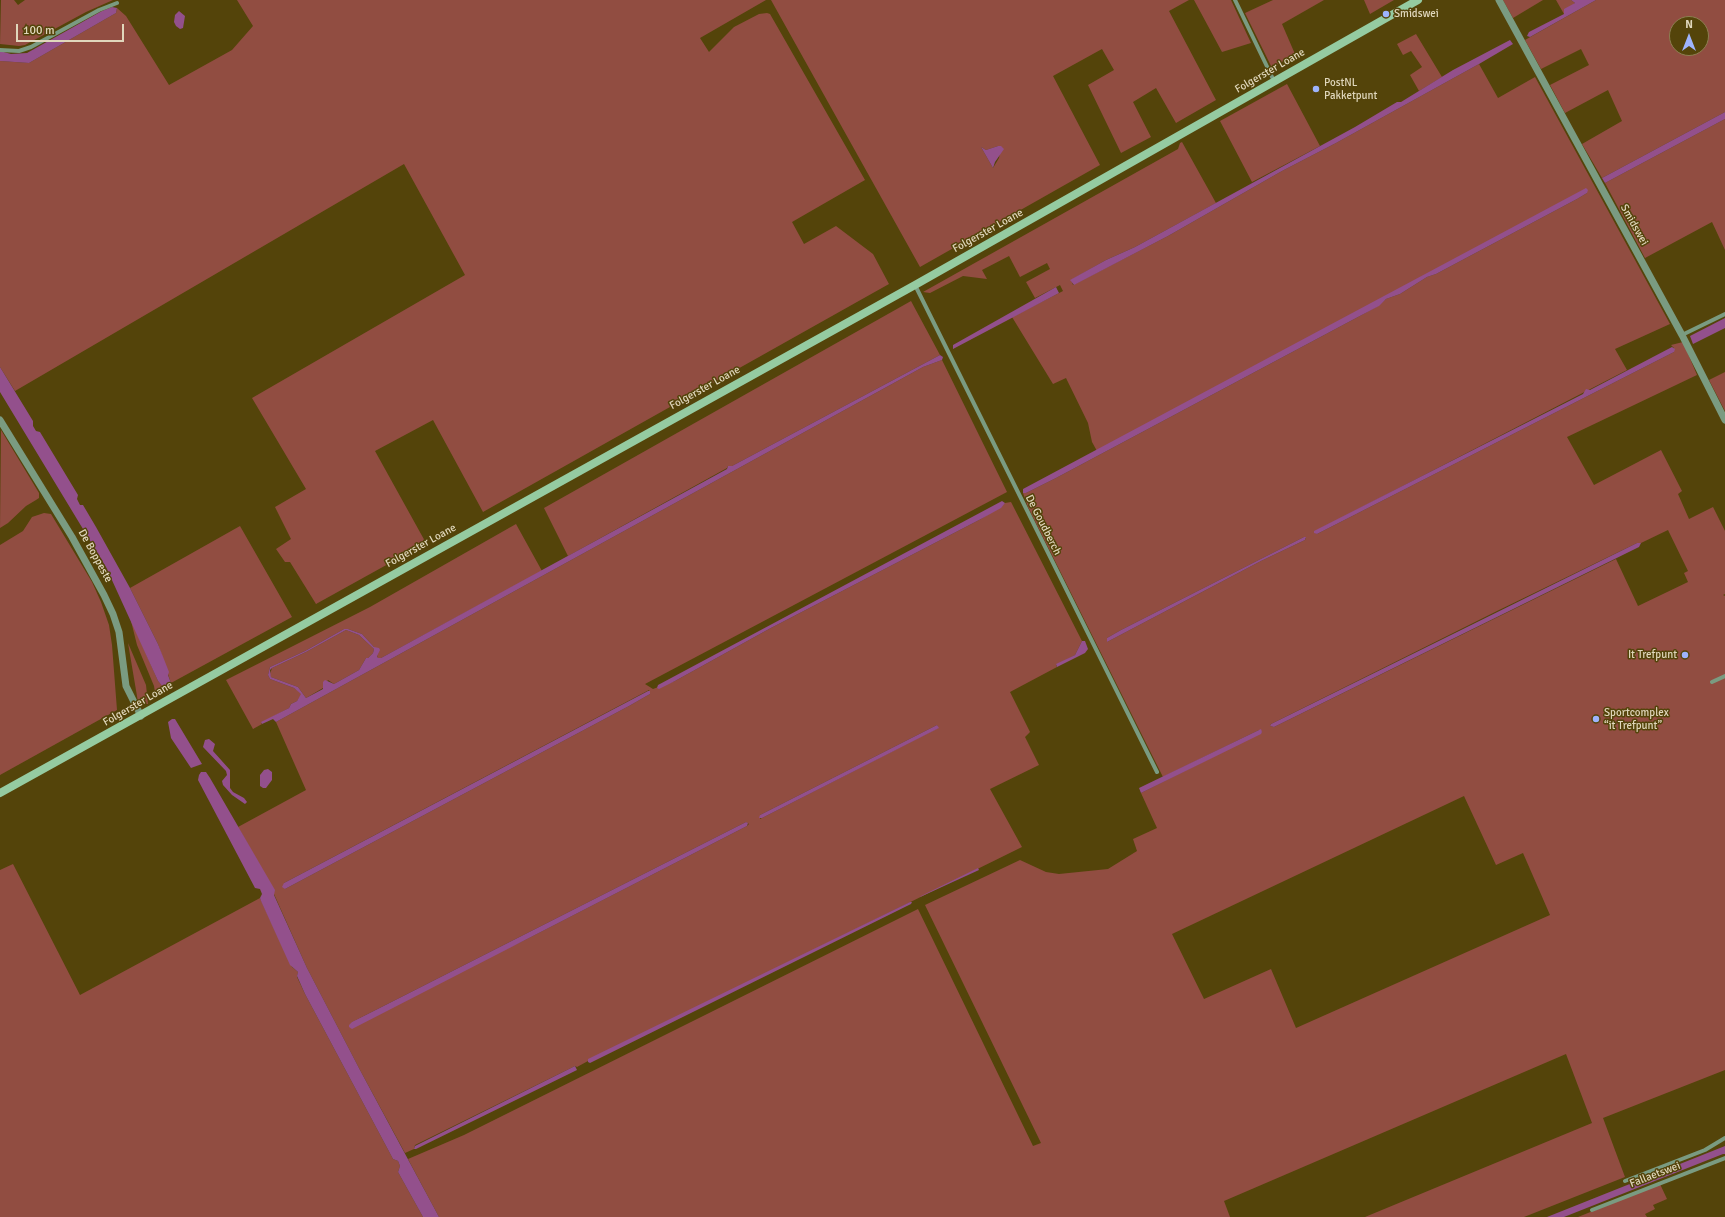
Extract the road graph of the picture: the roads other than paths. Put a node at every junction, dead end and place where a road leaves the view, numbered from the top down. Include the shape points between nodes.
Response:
1 (1235, 0) edge
2 (1418, 0) edge
3 (1499, 0) edge
4 (117, 3) dead end
5 (0, 50) edge
6 (1274, 82) junction
7 (915, 285) junction
8 (1725, 314) edge
9 (1682, 335) junction
10 (0, 420) edge
11 (1725, 420) edge
12 (1725, 676) edge
13 (1712, 682) dead end
14 (141, 716) junction
15 (1157, 772) dead end
16 (0, 793) edge
17 (1725, 1138) edge
18 (1725, 1158) edge
19 (1625, 1182) dead end
20 (1592, 1210) dead end

1 - 6 street
2 - 6 main road, Folgerster Loane
3 - 9 street, Smidswei
4 - 5 street via 31,47
6 - 7 main road, Folgerster Loane
7 - 14 main road, Folgerster Loane
7 - 15 street, De Goudberch
8 - 9 street
9 - 11 street, Smidswei
10 - 14 street, De Boppeste via 72,537 107,602 119,632 126,686
12 - 13 street
14 - 16 main road, Folgerster Loane
17 - 19 street, Fallaetswei via 1705,1150
18 - 20 street, Fallaetswei

